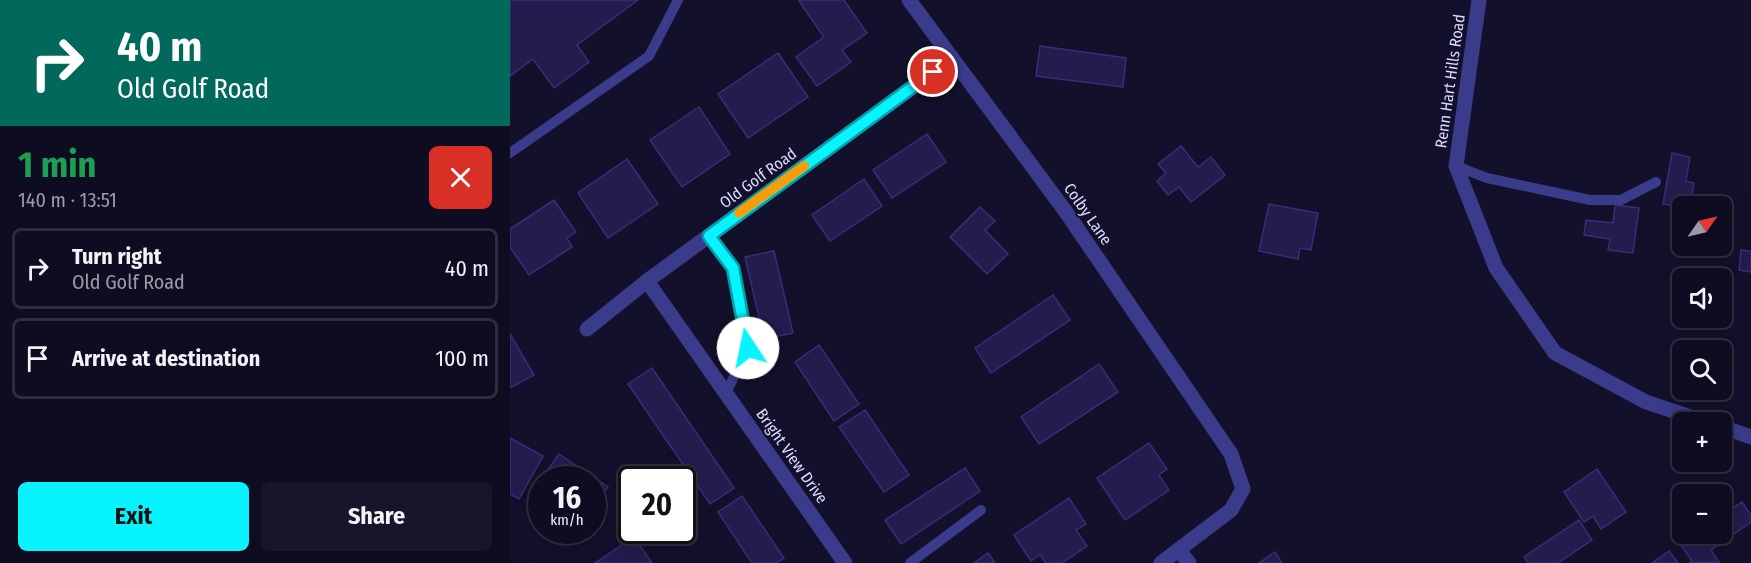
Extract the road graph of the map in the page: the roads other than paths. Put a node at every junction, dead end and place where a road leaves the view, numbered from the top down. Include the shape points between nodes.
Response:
1 (677, 0) edge
2 (909, 0) edge
3 (1479, 0) edge
4 (951, 58) junction
5 (510, 153) edge
6 (1456, 166) junction
7 (1656, 182) dead end
8 (709, 236) junction
9 (647, 281) junction
10 (587, 329) dead end
11 (726, 393) junction
12 (1676, 412) edge
13 (1732, 430) edge
14 (1751, 437) edge
15 (981, 510) dead end
16 (1179, 550) junction
17 (845, 563) edge
18 (910, 563) edge
19 (1161, 563) edge
20 (1189, 563) edge

1 - 5 lane via 649,56
2 - 4 street, Colby Lane
3 - 6 street, Renn Hart Hills Road
4 - 8 street, Old Golf Road
4 - 16 street, Colby Lane via 1066,212 1231,454 1243,489 1231,510
6 - 7 lane via 1487,178 1590,200 1621,200
6 - 12 street via 1496,268 1555,353 1646,402
8 - 9 street, Old Golf Road
8 - 11 lane via 733,268 748,348
9 - 10 street, Old Golf Road
9 - 11 street, Bright View Drive
11 - 17 street, Bright View Drive
13 - 14 street
15 - 18 lane
16 - 19 street
16 - 20 street

